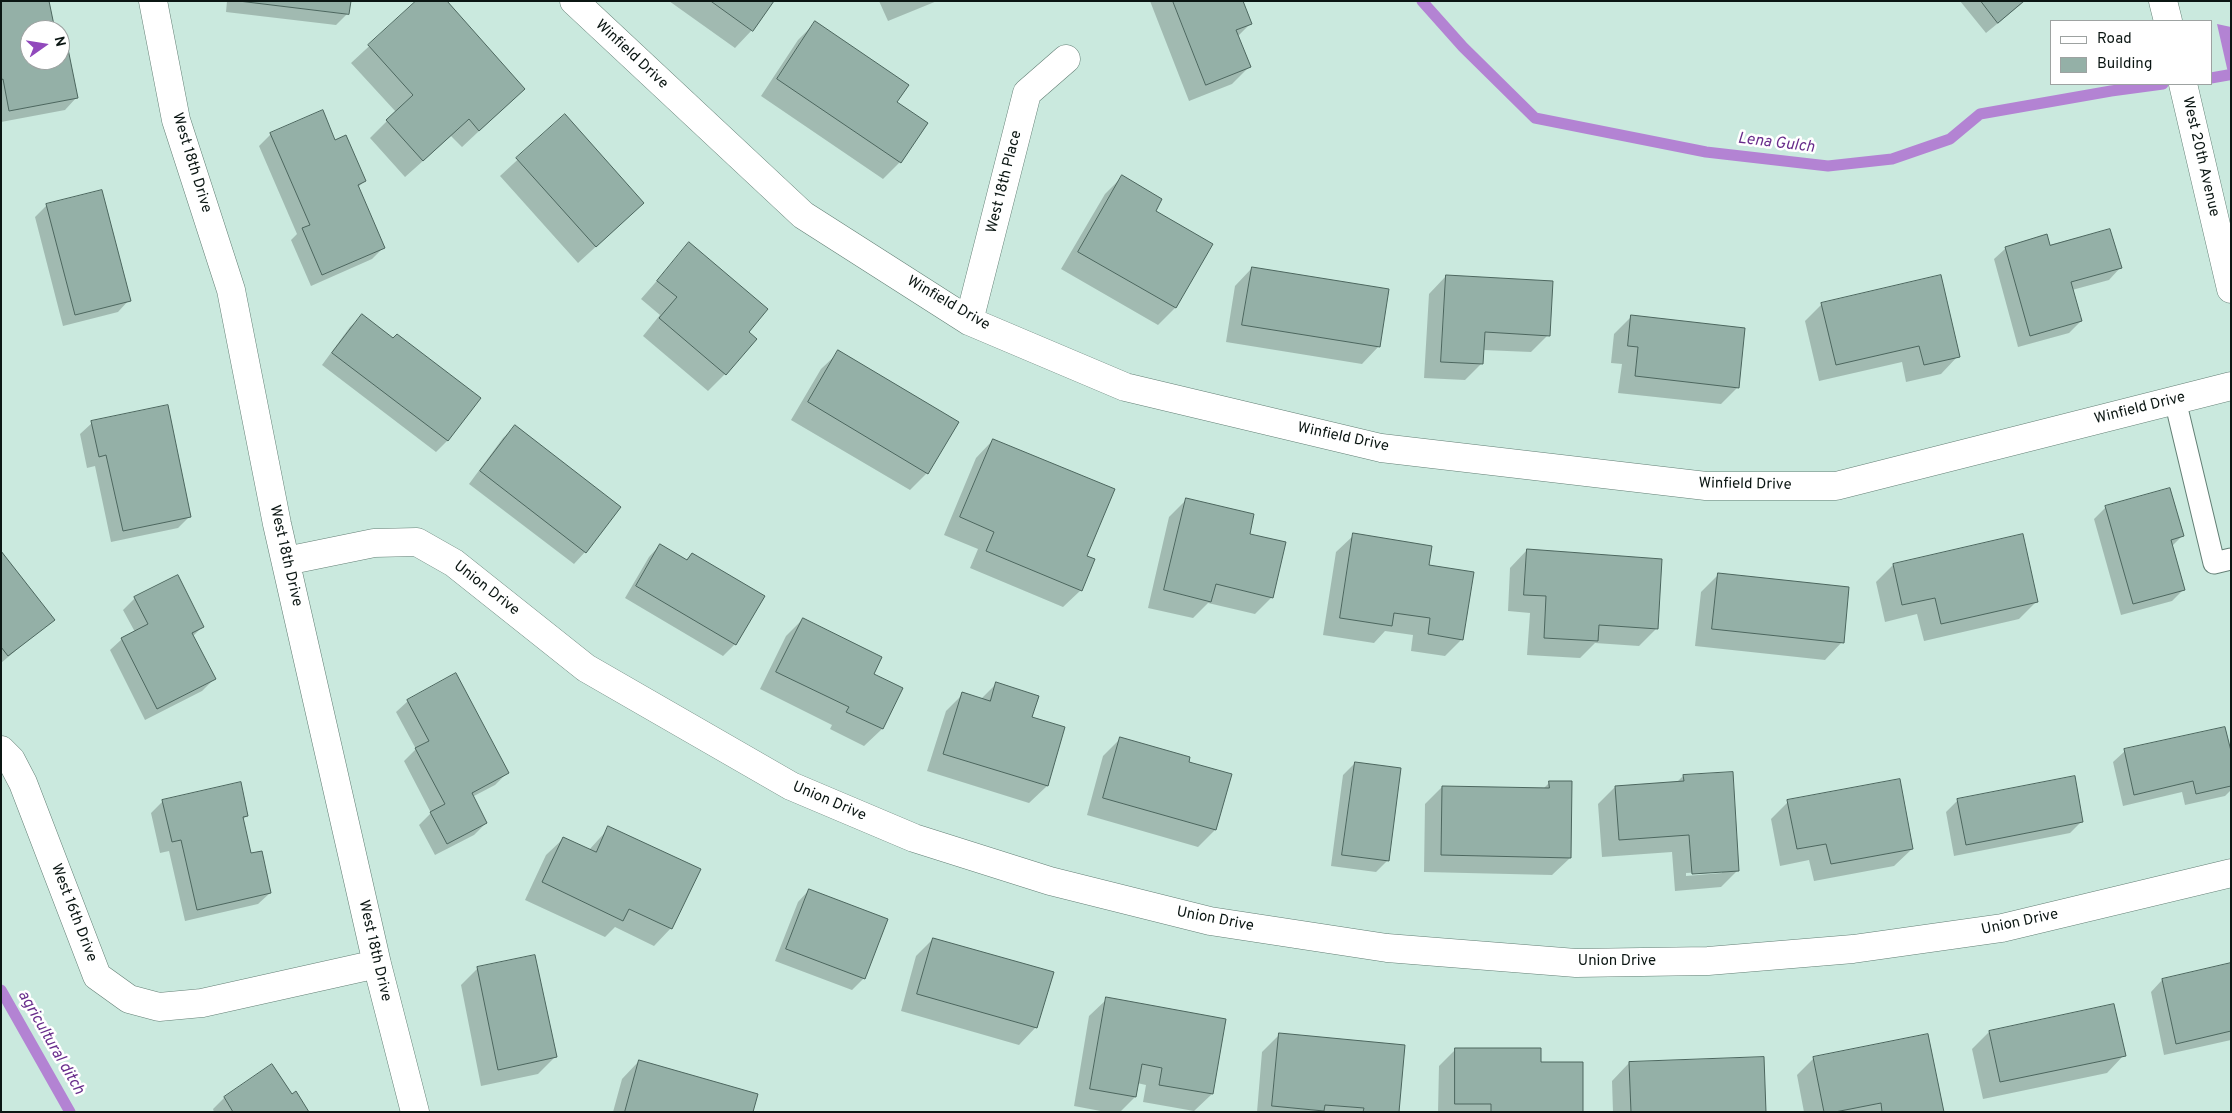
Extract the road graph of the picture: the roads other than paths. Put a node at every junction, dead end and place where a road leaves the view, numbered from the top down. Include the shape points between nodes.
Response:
1 (152, 1) edge
2 (574, 1) edge
3 (2163, 1) edge
4 (2168, 20) edge
5 (1066, 60) dead end
6 (2182, 85) edge
7 (2231, 290) edge
8 (969, 321) junction
9 (2231, 386) edge
10 (2175, 400) junction
11 (2231, 559) edge
12 (286, 561) junction
13 (1, 750) edge
14 (2231, 873) edge
15 (376, 964) junction
16 (415, 1112) edge

1 - 12 street, West 18th Drive via 176,120 231,290
2 - 8 street, Winfield Drive via 803,215
3 - 4 street
5 - 8 street, West 18th Place via 1027,93
6 - 7 street, West 20th Avenue
8 - 10 street, Winfield Drive via 1125,387 1381,448 1706,486 1836,486
9 - 10 street, Winfield Drive
10 - 11 lane via 2214,563
12 - 14 street, Union Drive via 374,543 417,542 454,563 586,668 791,786 914,838 1050,881 1210,921 1386,948 1566,962 1708,961 1853,949 2002,928
12 - 15 street, West 18th Drive
13 - 15 street, West 16th Drive via 23,783 98,976 130,999 159,1007 202,1004
15 - 16 street, West 18th Drive

